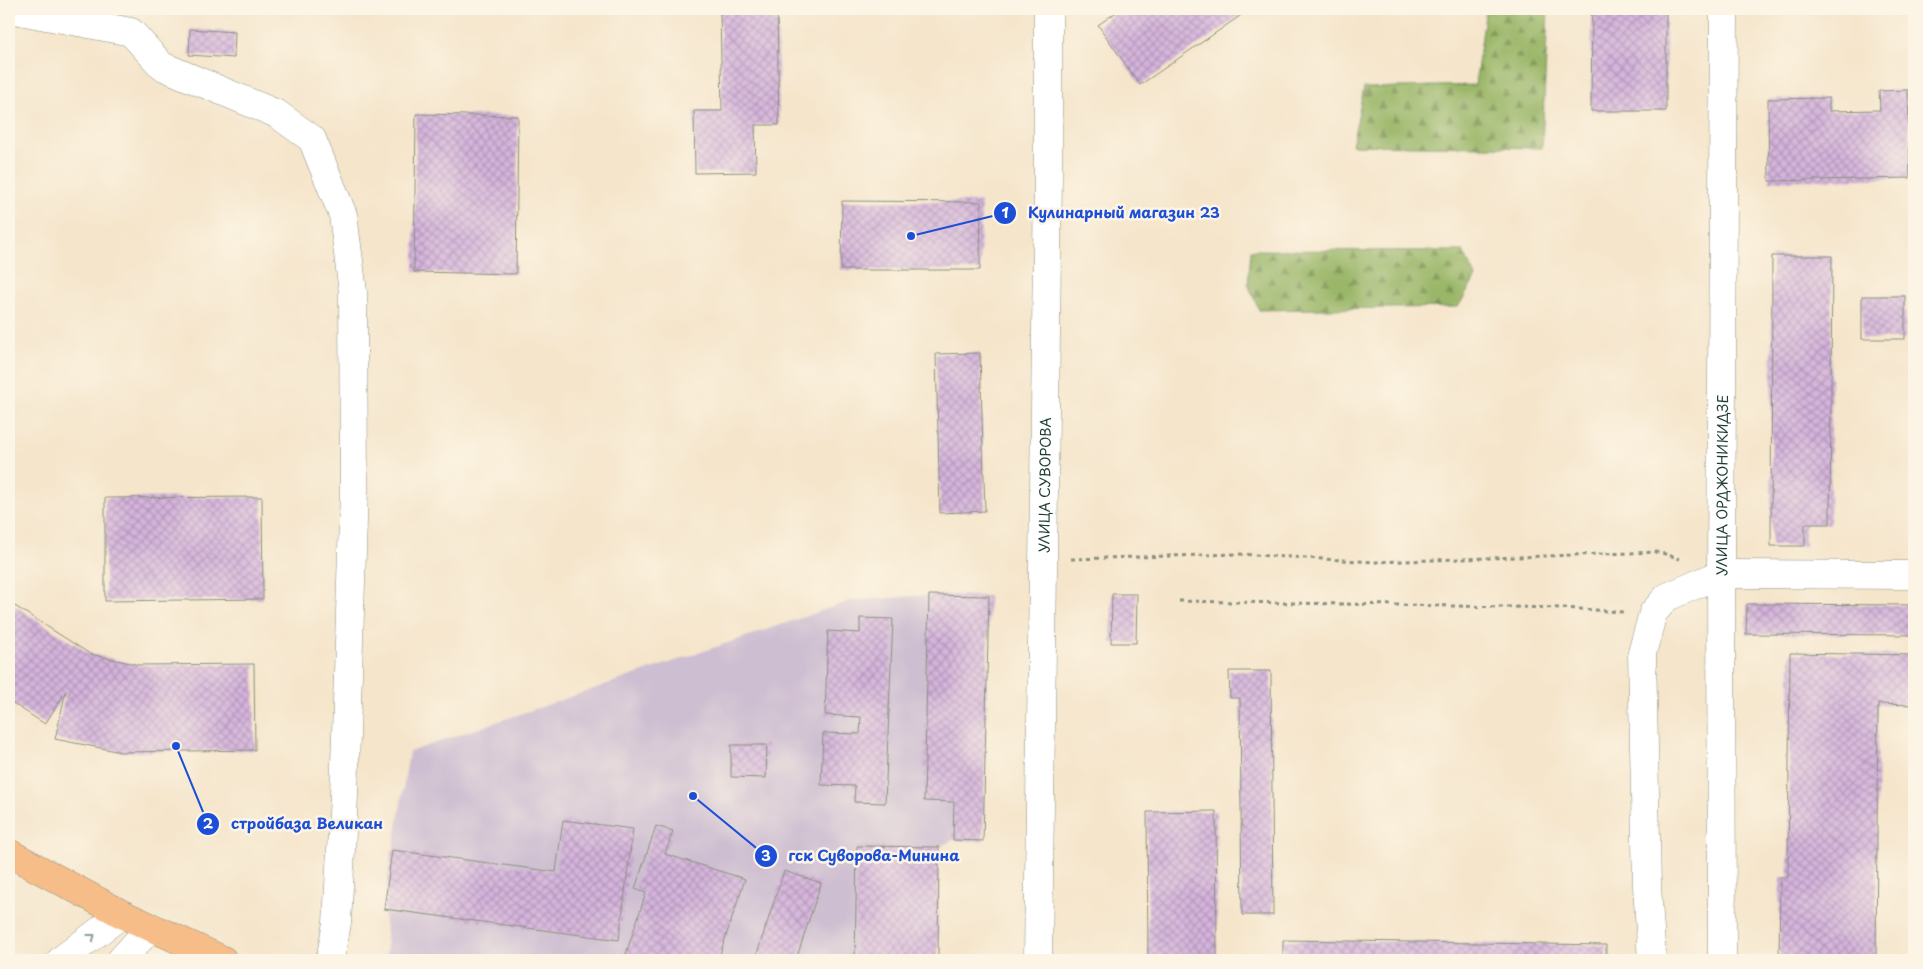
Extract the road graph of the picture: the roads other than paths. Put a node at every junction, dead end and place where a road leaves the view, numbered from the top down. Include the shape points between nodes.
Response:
1 (9, 9) edge
2 (1048, 9) edge
3 (1724, 9) edge
4 (1721, 574) junction
5 (1914, 575) edge
6 (9, 853) edge
7 (122, 914) junction
8 (151, 927) junction
9 (61, 960) edge
10 (121, 960) edge
11 (223, 960) edge
12 (330, 960) edge
13 (1038, 960) edge
14 (1652, 960) edge
15 (1722, 960) edge

1 - 12 street via 131,32 162,66 277,114 312,139 343,215 353,292 354,490 337,924
2 - 13 street, УЛИЦА СУВОРОВА
3 - 4 street, УЛИЦА ОРДЖОНИКИДЗЕ
4 - 5 street
4 - 14 street via 1667,597 1653,614 1642,653 1647,886
4 - 15 street, УЛИЦА ОРДЖОНИКИДЗЕ
6 - 7 main road
7 - 8 main road
9 -> 7 street
8 - 10 street
8 - 11 main road

